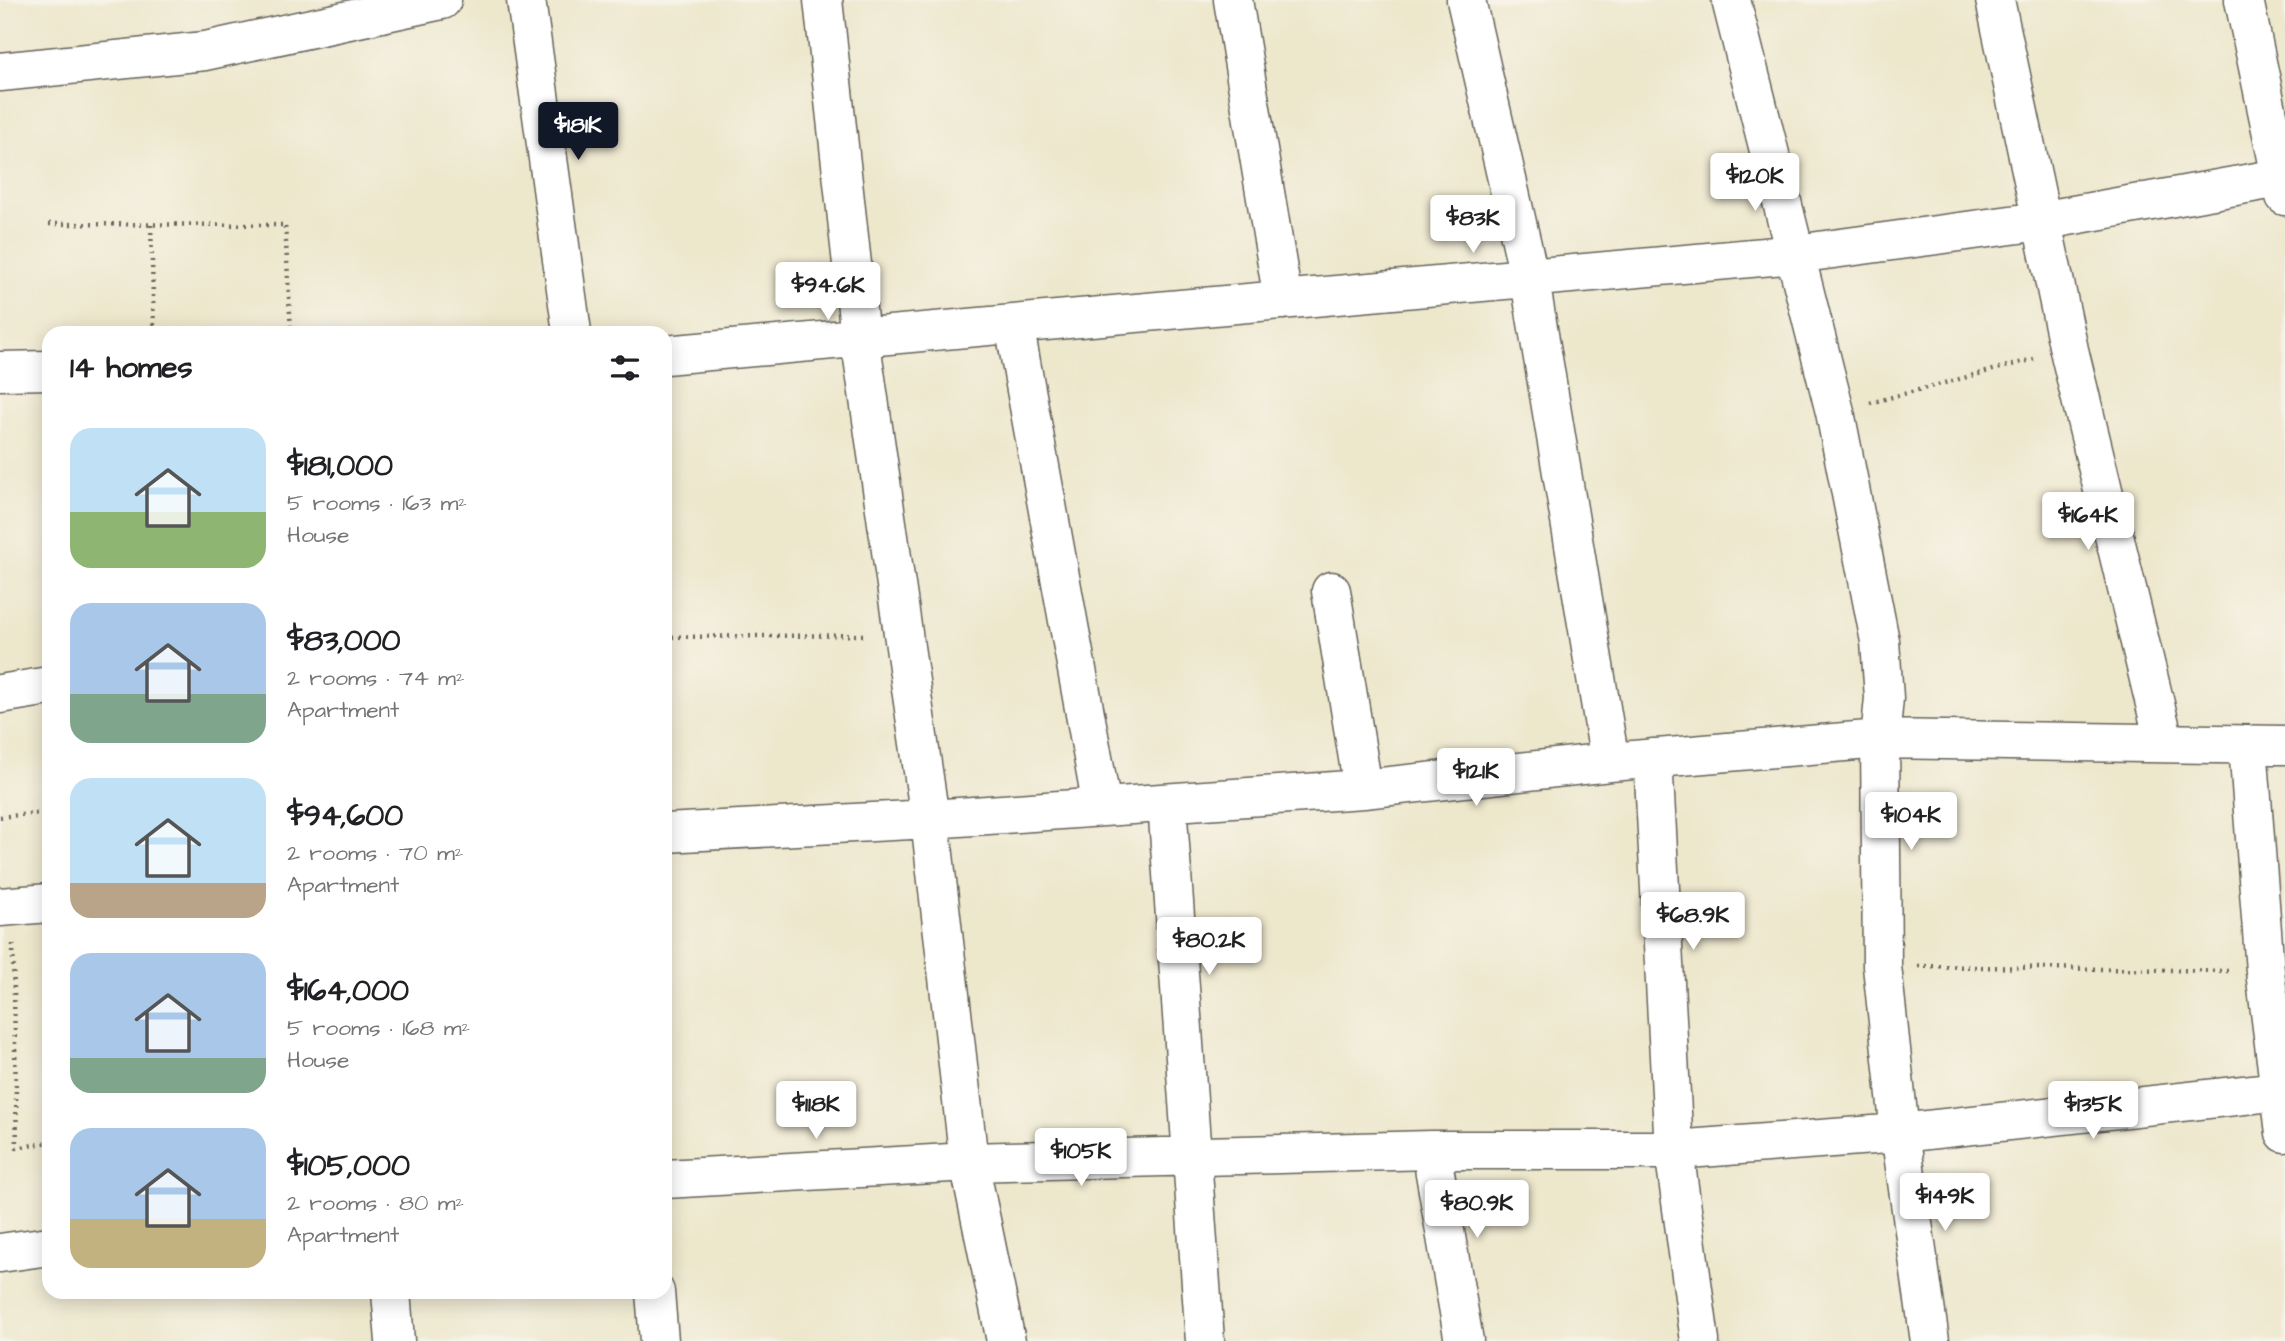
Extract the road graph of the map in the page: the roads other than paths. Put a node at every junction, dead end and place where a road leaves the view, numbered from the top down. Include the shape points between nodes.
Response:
1 (442, 0) edge
2 (526, 0) edge
3 (823, 0) edge
4 (1233, 0) edge
5 (1466, 0) edge
6 (1731, 0) edge
7 (1995, 0) edge
8 (2244, 0) edge
9 (0, 72) edge
10 (2284, 184) edge
11 (2040, 221) junction
12 (1796, 254) junction
13 (1530, 280) junction
14 (1283, 300) junction
15 (1014, 324) junction
16 (571, 326) edge
17 (860, 337) junction
18 (672, 354) edge
19 (42, 370) edge
20 (0, 371) edge
21 (1331, 591) dead end
22 (42, 687) edge
23 (0, 695) edge
24 (1880, 739) junction
25 (2164, 741) junction
26 (2267, 745) edge
27 (1653, 758) junction
28 (1610, 762) junction
29 (1363, 789) junction
30 (1167, 803) junction
31 (1102, 807) junction
32 (930, 819) junction
33 (672, 833) edge
34 (2282, 1094) edge
35 (1900, 1133) junction
36 (2285, 1133) edge
37 (1431, 1150) junction
38 (1674, 1150) junction
39 (1191, 1156) junction
40 (970, 1162) junction
41 (672, 1179) edge
42 (42, 1247) edge
43 (0, 1253) edge
44 (392, 1299) edge
45 (656, 1299) edge
46 (396, 1341) edge
47 (659, 1341) edge
48 (1006, 1341) edge
49 (1205, 1341) edge
50 (1464, 1341) edge
51 (1700, 1341) edge
52 (1930, 1341) edge

1 - 9 street via 205,51
2 - 16 street
3 - 17 street
4 - 14 street
5 - 13 street
6 - 12 street
7 - 11 street
8 - 10 street
10 - 11 street
11 - 12 street
11 - 25 street
12 - 13 street
12 - 24 street via 1835,412 1880,640 1884,698
13 - 14 street
13 - 28 street
14 - 15 street
15 - 17 street
15 - 31 street
17 - 18 street
17 - 32 street
19 - 20 street
21 - 29 street
22 - 23 street
24 - 25 street
24 - 27 street
24 - 35 street via 1882,965
25 - 26 street
26 - 34 street via 2265,971
27 - 28 street
27 - 38 street
28 - 29 street
29 - 30 street
30 - 31 street
30 - 39 street
31 - 32 street
32 - 33 street
32 - 40 street
34 - 35 street
34 - 36 street
35 - 38 street
35 - 52 street
37 - 38 street
37 - 39 street
37 - 50 street
38 - 51 street
39 - 40 street
39 - 49 street
40 - 41 street
40 - 48 street
42 - 43 street
44 - 46 street
45 - 47 street

